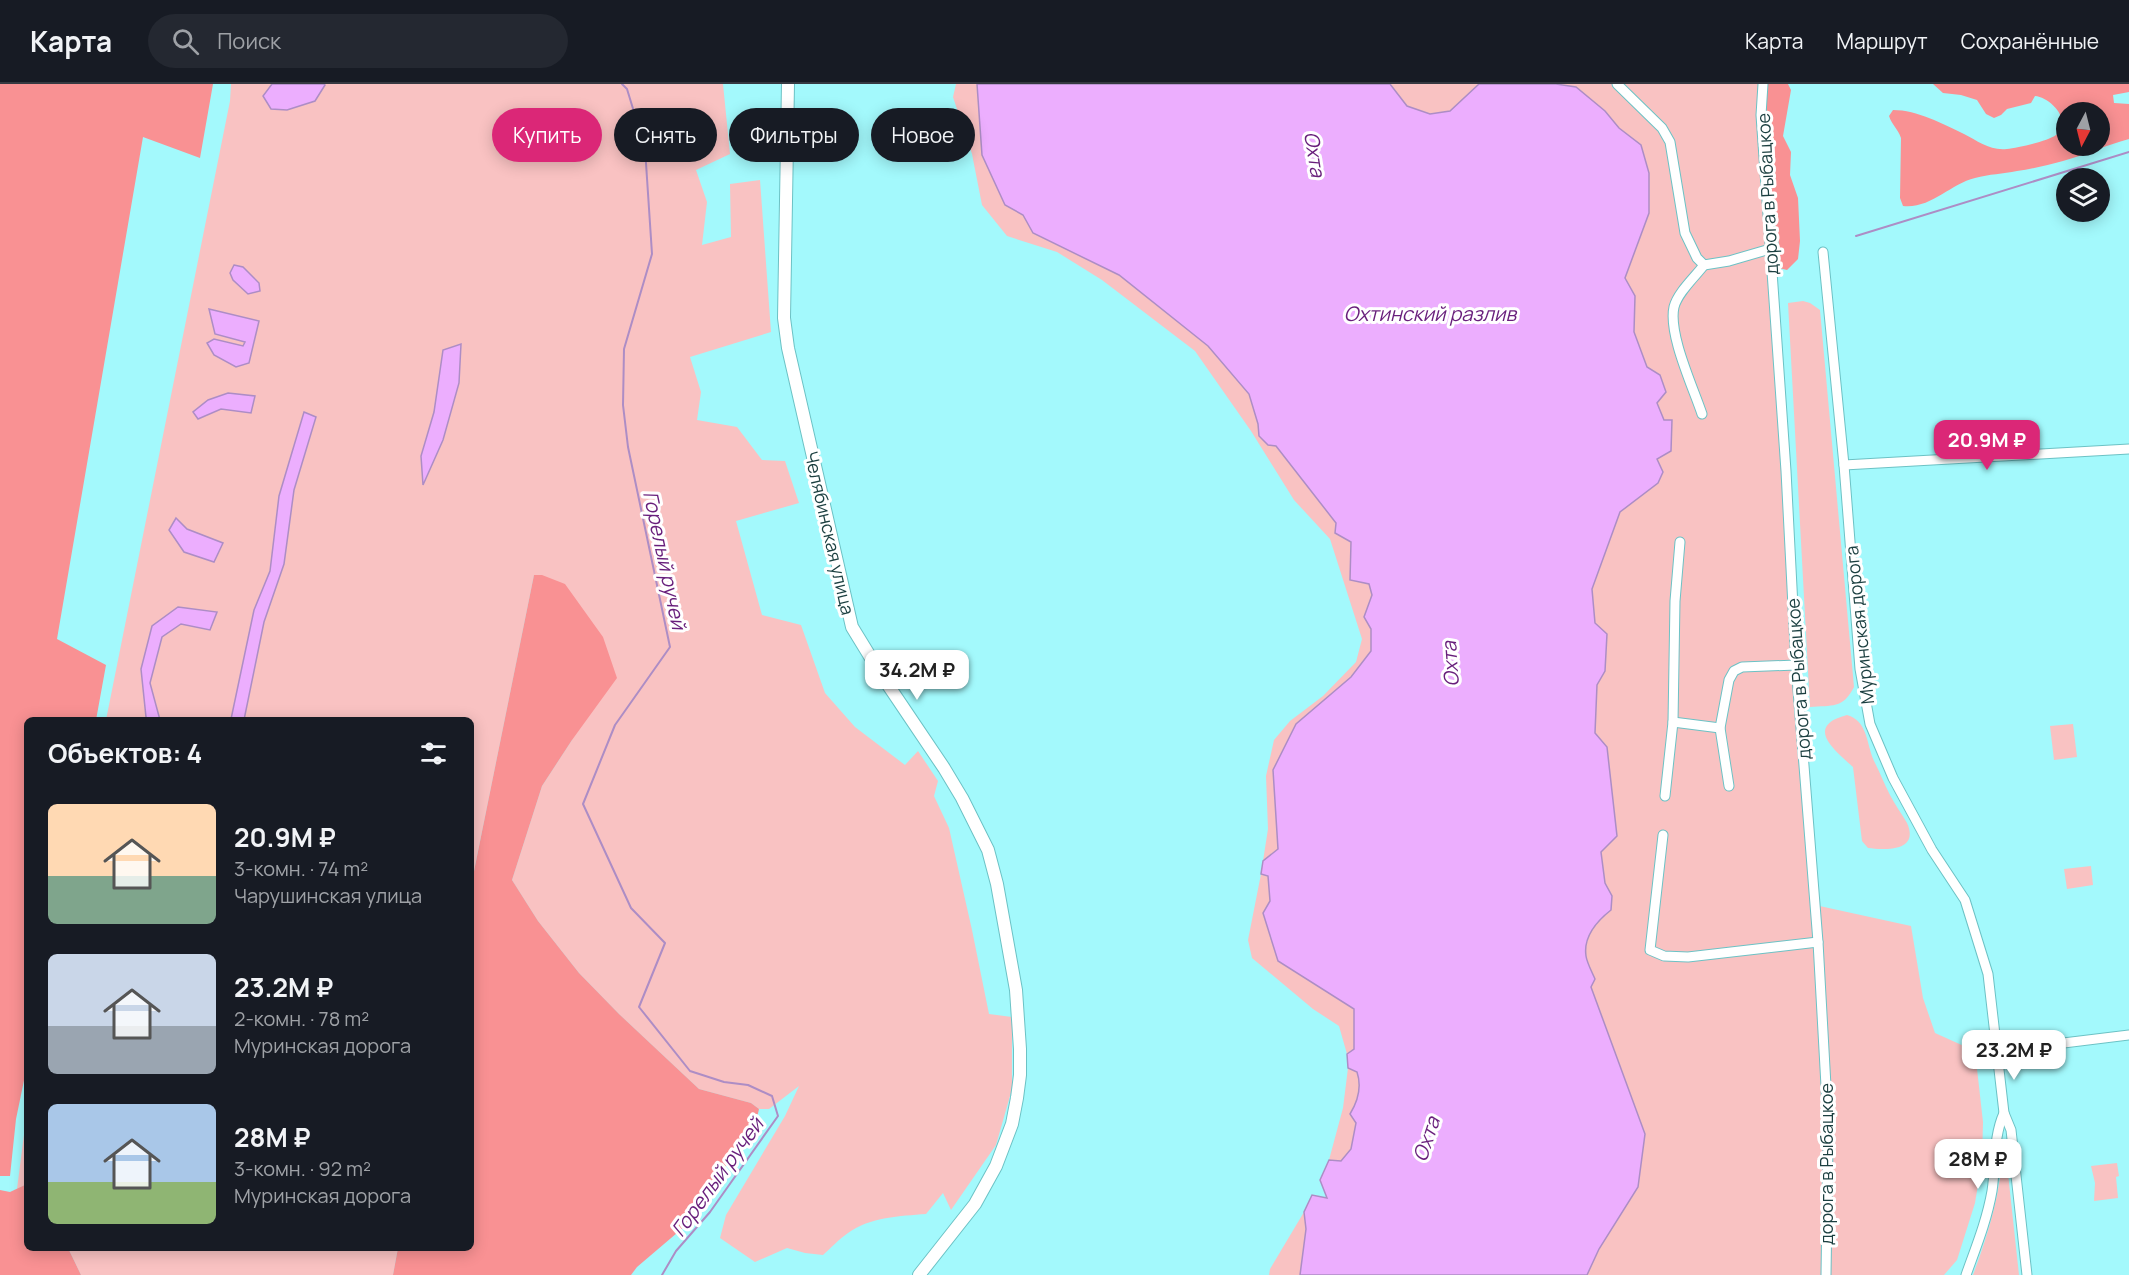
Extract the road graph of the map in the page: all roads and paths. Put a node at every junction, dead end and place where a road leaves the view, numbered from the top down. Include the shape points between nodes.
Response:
1 (788, 84) edge
2 (1617, 84) edge
3 (1762, 84) edge
4 (1770, 249) junction
5 (1823, 252) dead end
6 (1704, 265) junction
7 (1702, 414) dead end
8 (2129, 449) edge
9 (1844, 465) junction
10 (1680, 542) dead end
11 (1796, 665) junction
12 (1673, 722) junction
13 (1720, 728) junction
14 (1729, 786) dead end
15 (1665, 795) dead end
16 (1663, 835) dead end
17 (1818, 942) junction
18 (2129, 1035) edge
19 (1998, 1051) junction
20 (2004, 1113) junction
21 (919, 1275) edge
22 (1826, 1275) edge
23 (1966, 1275) edge
24 (2027, 1275) edge

1 - 21 street, Челябинская улица via 784,318 852,627 950,778 987,850 1010,948 1018,1013 1017,1098 1004,1145 975,1204
2 - 6 street via 1662,128 1670,142 1685,233
3 - 4 street, дорога в Рыбацкое
4 - 6 street
4 - 11 street, дорога в Рыбацкое
5 - 9 street, Муринская дорога
6 - 7 street via 1674,307 1680,358
8 - 9 street
9 - 19 street, Муринская дорога via 1860,669 1870,724 1893,778 1932,850 1965,900 1988,974
10 - 12 street
11 - 13 street via 1742,667 1734,671
11 - 17 street, дорога в Рыбацкое
12 - 13 street
12 - 15 street
13 - 14 street
16 - 17 street via 1650,950 1664,956 1688,957
17 - 22 street, дорога в Рыбацкое via 1828,1144
18 - 19 street
19 - 20 street, Муринская дорога
20 - 23 street, Муринская дорога via 1998,1127 1986,1221
20 - 24 street, Муринская дорога via 2011,1130

